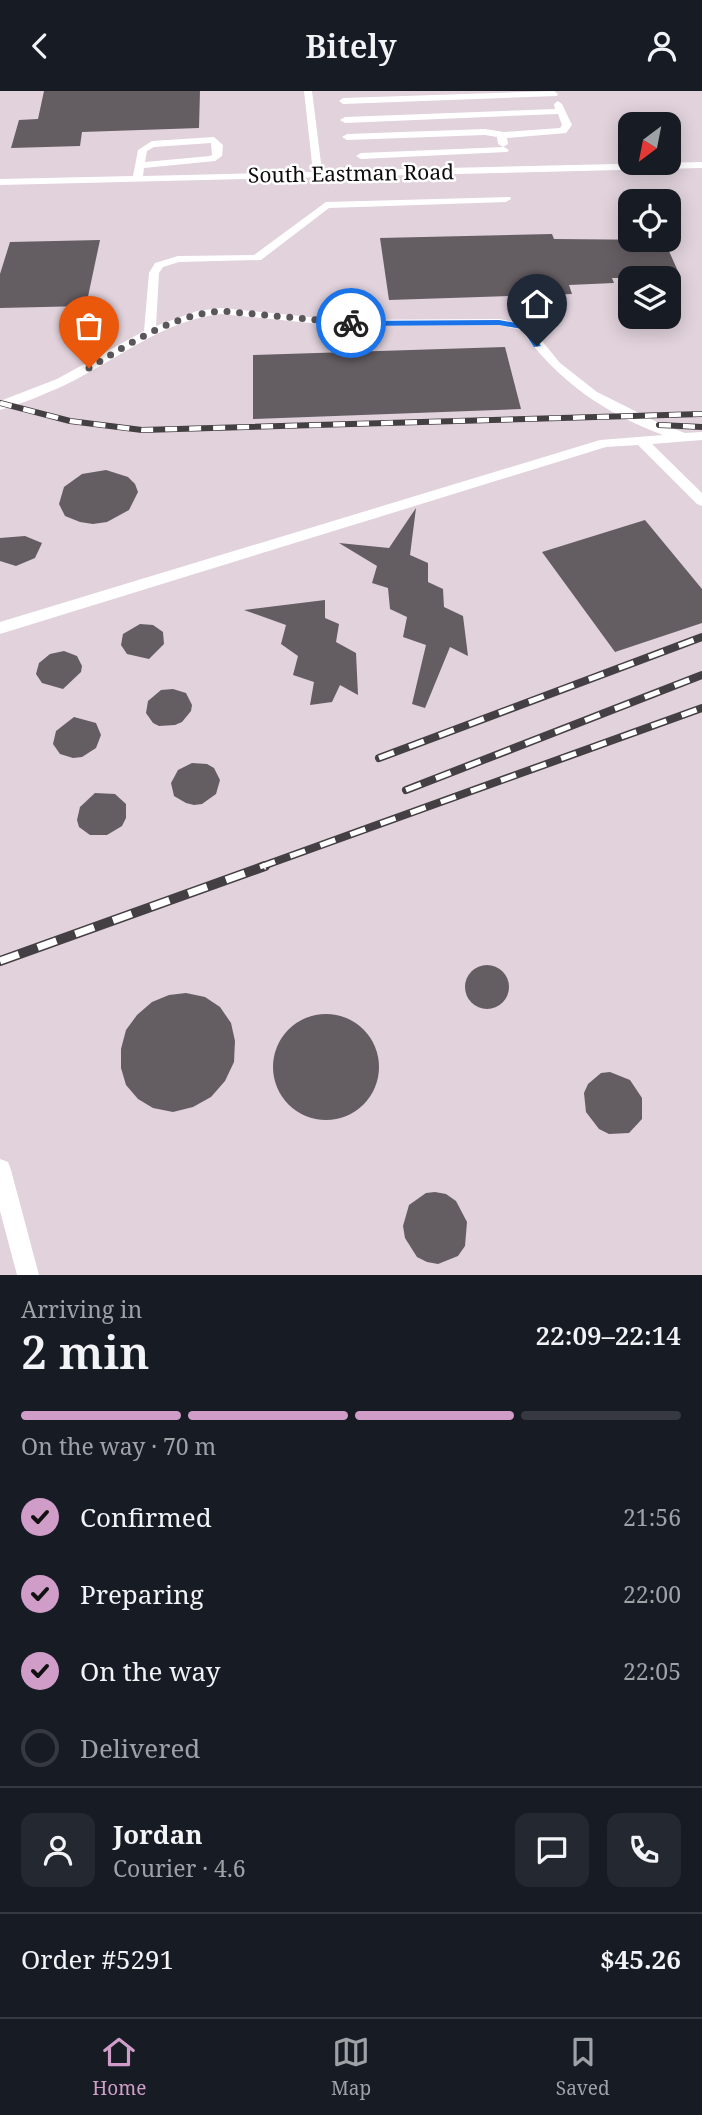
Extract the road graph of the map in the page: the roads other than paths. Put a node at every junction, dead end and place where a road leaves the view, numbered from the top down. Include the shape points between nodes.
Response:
1 (308, 91) edge
2 (553, 93) edge
3 (342, 96) edge
4 (561, 111) junction
5 (345, 120) junction
6 (504, 135) junction
7 (347, 137) junction
8 (505, 150) junction
9 (361, 156) junction
10 (141, 165) junction
11 (702, 165) edge
12 (511, 170) junction
13 (392, 174) junction
14 (318, 176) junction
15 (136, 179) junction
16 (0, 183) edge
17 (506, 199) dead end
18 (150, 333) junction
19 (2, 402) edge
20 (680, 436) junction
21 (702, 436) edge
22 (641, 440) junction
23 (702, 501) edge
24 (0, 628) edge
25 (0, 1170) edge
26 (28, 1275) edge

1 - 14 lane
2 - 3 lane
2 - 4 lane
3 - 5 lane
4 - 5 lane
4 - 6 lane via 567,125 563,131
5 - 7 lane
6 - 7 lane
6 - 8 lane
7 - 9 lane
8 - 9 lane
8 - 12 lane
9 - 13 lane
10 - 10 lane via 212,159 218,145 214,140 161,141 144,150
10 - 15 lane
11 - 12 lane, South Eastman Road
12 - 13 lane, South Eastman Road
13 - 14 lane, South Eastman Road
14 - 15 lane, South Eastman Road
15 - 16 lane, South Eastman Road
17 - 18 lane via 326,205 257,258 178,259 159,265 154,273
18 - 19 lane via 61,383
18 - 20 lane via 180,319 221,311 339,323 524,327 573,383 626,417
20 - 21 lane
20 - 22 lane
22 - 23 lane
22 - 24 lane via 605,443
25 - 26 lane

